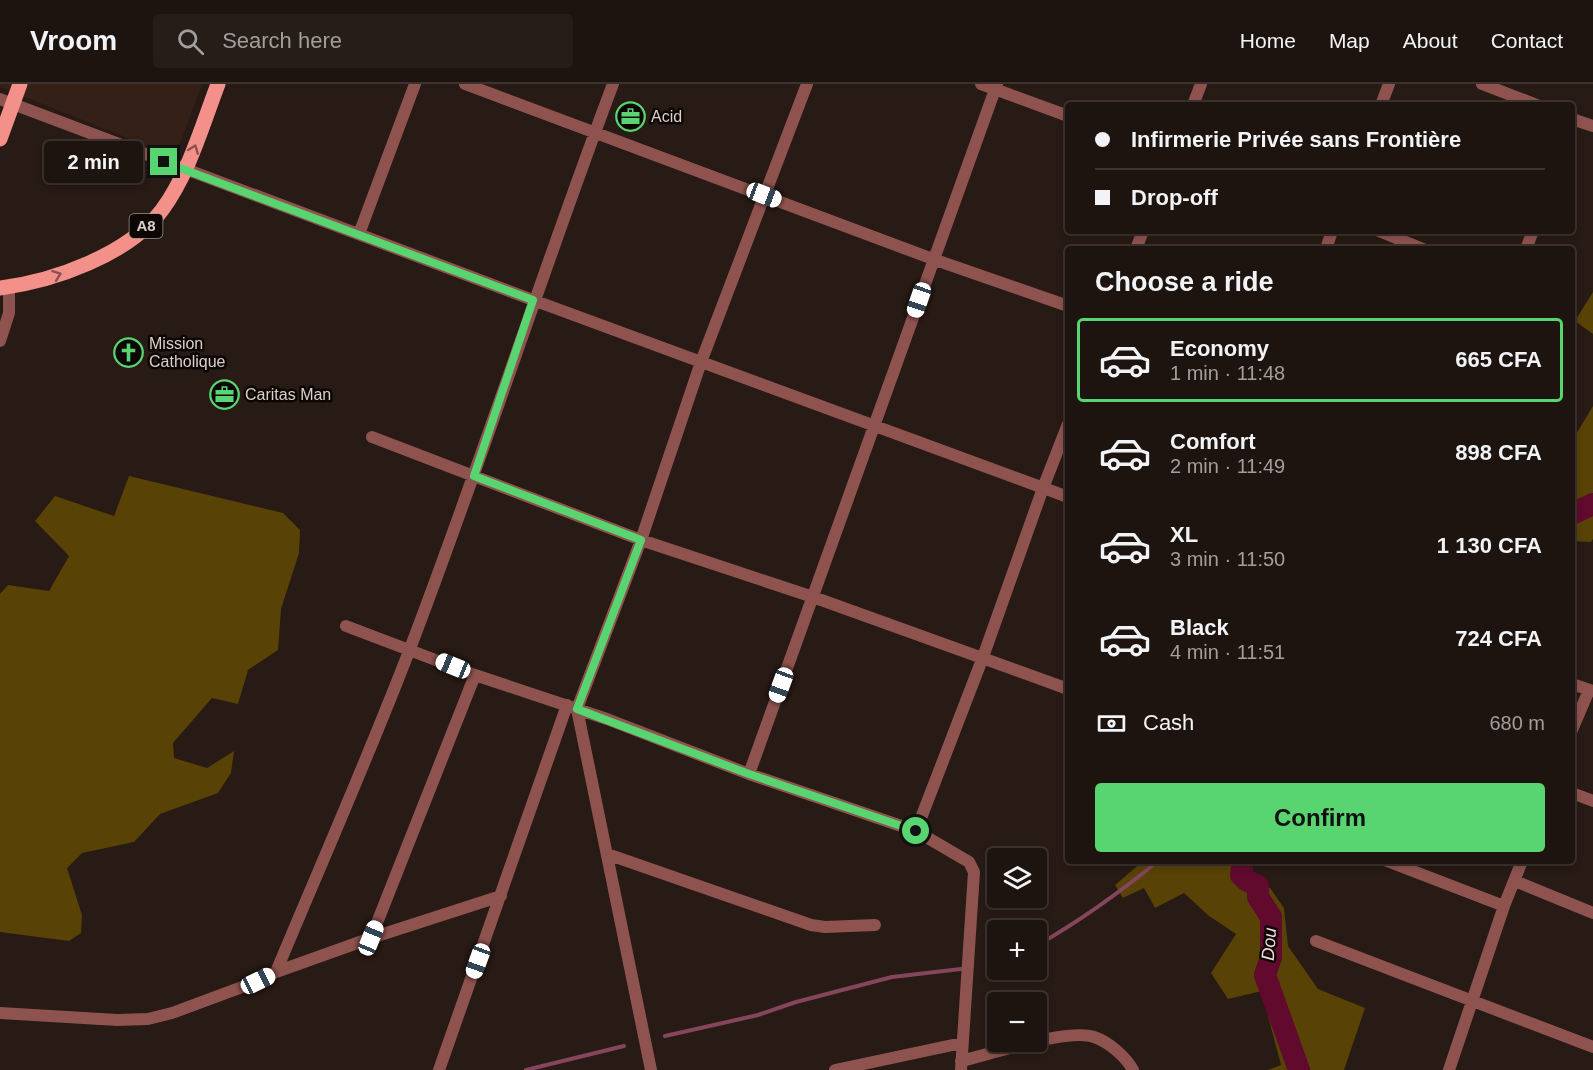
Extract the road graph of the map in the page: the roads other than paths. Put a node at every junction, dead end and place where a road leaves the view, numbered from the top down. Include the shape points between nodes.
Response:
1 (20, 84) edge
2 (218, 84) edge
3 (415, 84) edge
4 (465, 84) edge
5 (613, 84) edge
6 (807, 84) edge
7 (981, 84) edge
8 (1201, 84) edge
9 (1389, 84) edge
10 (1482, 84) edge
11 (996, 87) edge
12 (6, 102) edge
13 (1194, 102) edge
14 (1381, 102) edge
15 (1529, 102) edge
16 (1065, 115) edge
17 (1575, 123) edge
18 (1593, 126) edge
19 (595, 131) junction
20 (0, 139) edge
21 (186, 170) junction
22 (764, 195) junction
23 (359, 234) junction
24 (1386, 234) edge
25 (1416, 246) edge
26 (933, 259) junction
27 (5, 288) edge
28 (533, 300) junction
29 (1065, 305) edge
30 (0, 341) edge
31 (701, 362) junction
32 (875, 425) junction
33 (1065, 432) edge
34 (372, 437) dead end
35 (474, 476) junction
36 (1043, 488) junction
37 (1065, 495) edge
38 (641, 540) junction
39 (813, 597) junction
40 (346, 626) dead end
41 (410, 649) junction
42 (983, 657) junction
43 (475, 675) junction
44 (1575, 685) edge
45 (1065, 688) edge
46 (1591, 691) edge
47 (572, 707) junction
48 (1575, 724) edge
49 (749, 774) junction
50 (1575, 794) edge
51 (1593, 801) edge
52 (916, 831) junction
53 (607, 854) junction
54 (1395, 864) edge
55 (1521, 864) edge
56 (1515, 881) junction
57 (501, 896) junction
58 (1504, 906) junction
59 (1593, 913) edge
60 (875, 925) dead end
61 (371, 938) junction
62 (1316, 941) dead end
63 (276, 972) junction
64 (1472, 1000) junction
65 (0, 1013) edge
66 (962, 1043) junction
67 (1593, 1047) edge
68 (961, 1065) edge
69 (439, 1070) edge
70 (651, 1070) edge
71 (835, 1070) edge
72 (1133, 1070) edge
73 (1449, 1070) edge

1 - 12 main road
21 -> 2 main road, A8
3 - 23 street
4 - 19 street
5 - 19 street
6 - 22 street
7 - 11 street
8 - 13 street
9 - 14 street
10 - 15 street
11 - 16 street
11 - 26 street
12 - 20 main road
12 - 21 street
17 - 18 street
19 - 22 street
19 - 28 street
21 - 23 street
27 -> 21 main road, A8 via 54,277 134,238 162,211
22 - 26 street
22 - 31 street
23 - 28 street
24 - 25 street
26 - 29 street
26 - 32 street
27 - 30 street via 9,313
28 - 31 street
28 - 35 street
31 - 32 street
31 - 38 street
32 - 36 street
32 - 39 street
33 - 36 street
34 - 35 street
35 - 38 street
35 - 41 street
36 - 37 street
36 - 42 street
38 - 39 street
38 - 47 street
39 - 42 street
39 - 49 street
40 - 41 street
41 - 43 street
41 - 63 street
42 - 45 street
42 - 52 street
43 - 47 street
43 - 61 street
44 - 46 street
46 - 48 street
47 - 49 street
47 - 53 street
47 - 57 street
49 - 52 street
50 - 51 street
52 - 66 street via 969,862 974,872
53 - 60 street via 811,925
53 - 70 street
54 - 58 street
55 - 56 street
56 - 58 street
56 - 59 street
57 - 61 street
57 - 69 street
58 - 64 street
61 - 63 street
62 - 64 street
63 - 65 street via 148,1019
64 - 67 street
64 - 73 street
66 - 68 street
66 - 71 street
68 - 72 street via 1067,1035 1094,1037

